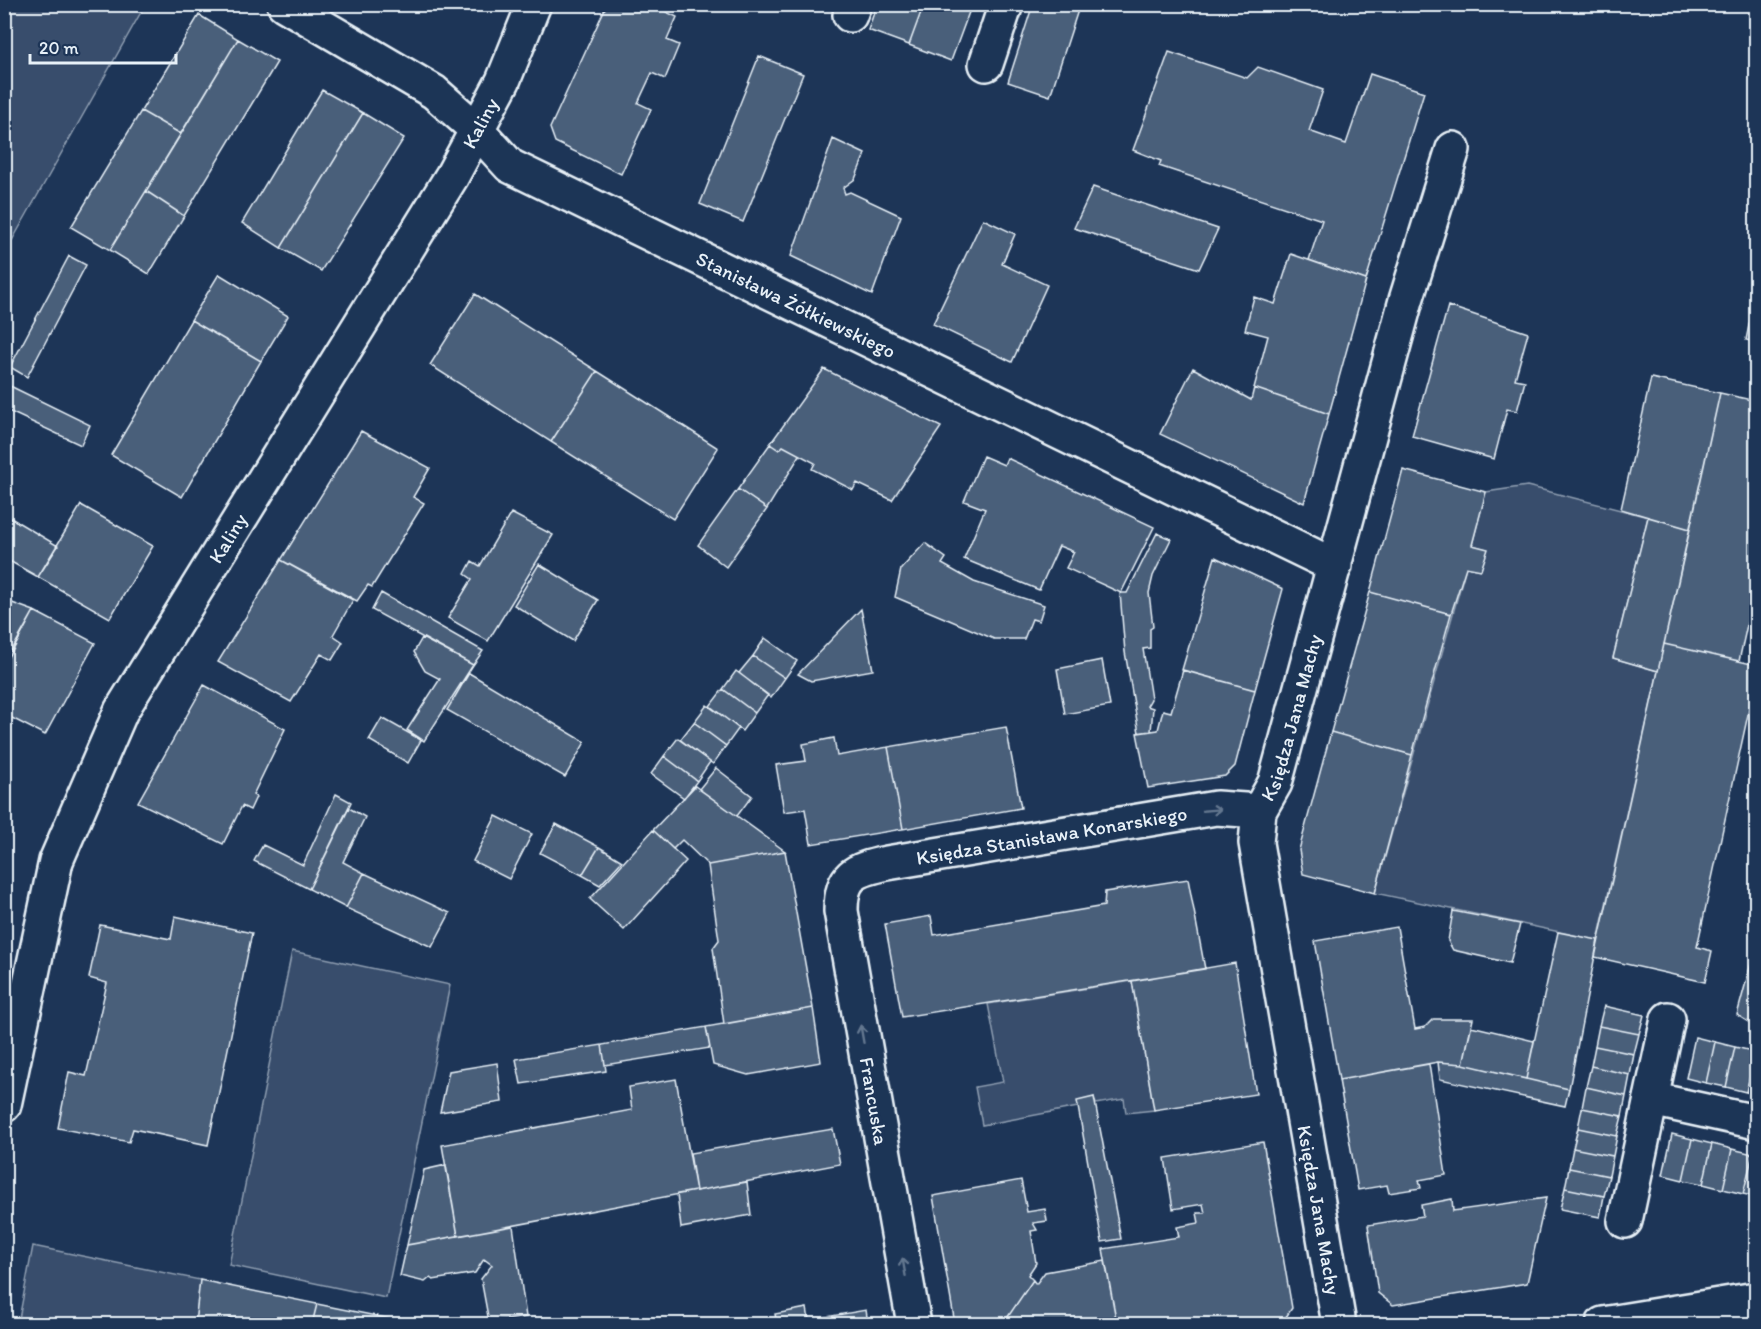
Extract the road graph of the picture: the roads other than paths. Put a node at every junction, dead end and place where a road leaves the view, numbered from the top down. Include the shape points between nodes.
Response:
1 (284, 4) edge
2 (534, 4) edge
3 (1006, 4) edge
4 (986, 64) dead end
5 (477, 130) junction
6 (1453, 148) dead end
7 (1335, 566) junction
8 (1259, 811) junction
9 (848, 879) joint
10 (1668, 1019) dead end
11 (1650, 1099) junction
12 (4, 1105) edge
13 (1756, 1122) edge
14 (1625, 1221) dead end
15 (1756, 1299) edge
16 (914, 1324) edge
17 (1339, 1324) edge
18 (1603, 1324) edge

1 - 5 street, Stanisława Żółkiewskiego via 434,92
2 - 5 street, Kaliny via 503,81
3 - 4 street
5 - 7 street, Stanisława Żółkiewskiego via 510,165
5 - 12 street, Kaliny via 121,711 56,861
6 - 7 street, Księdza Jana Machy via 1408,293
7 - 8 street, Księdza Jana Machy via 1275,783
9 -> 8 street, Księdza Stanisława Konarskiego via 855,871 887,863 1216,808
8 - 17 street, Księdza Jana Machy via 1256,843
16 -> 9 street, Francuska via 841,912 841,894
10 - 11 street
11 - 13 street
11 - 14 street
15 - 18 street

